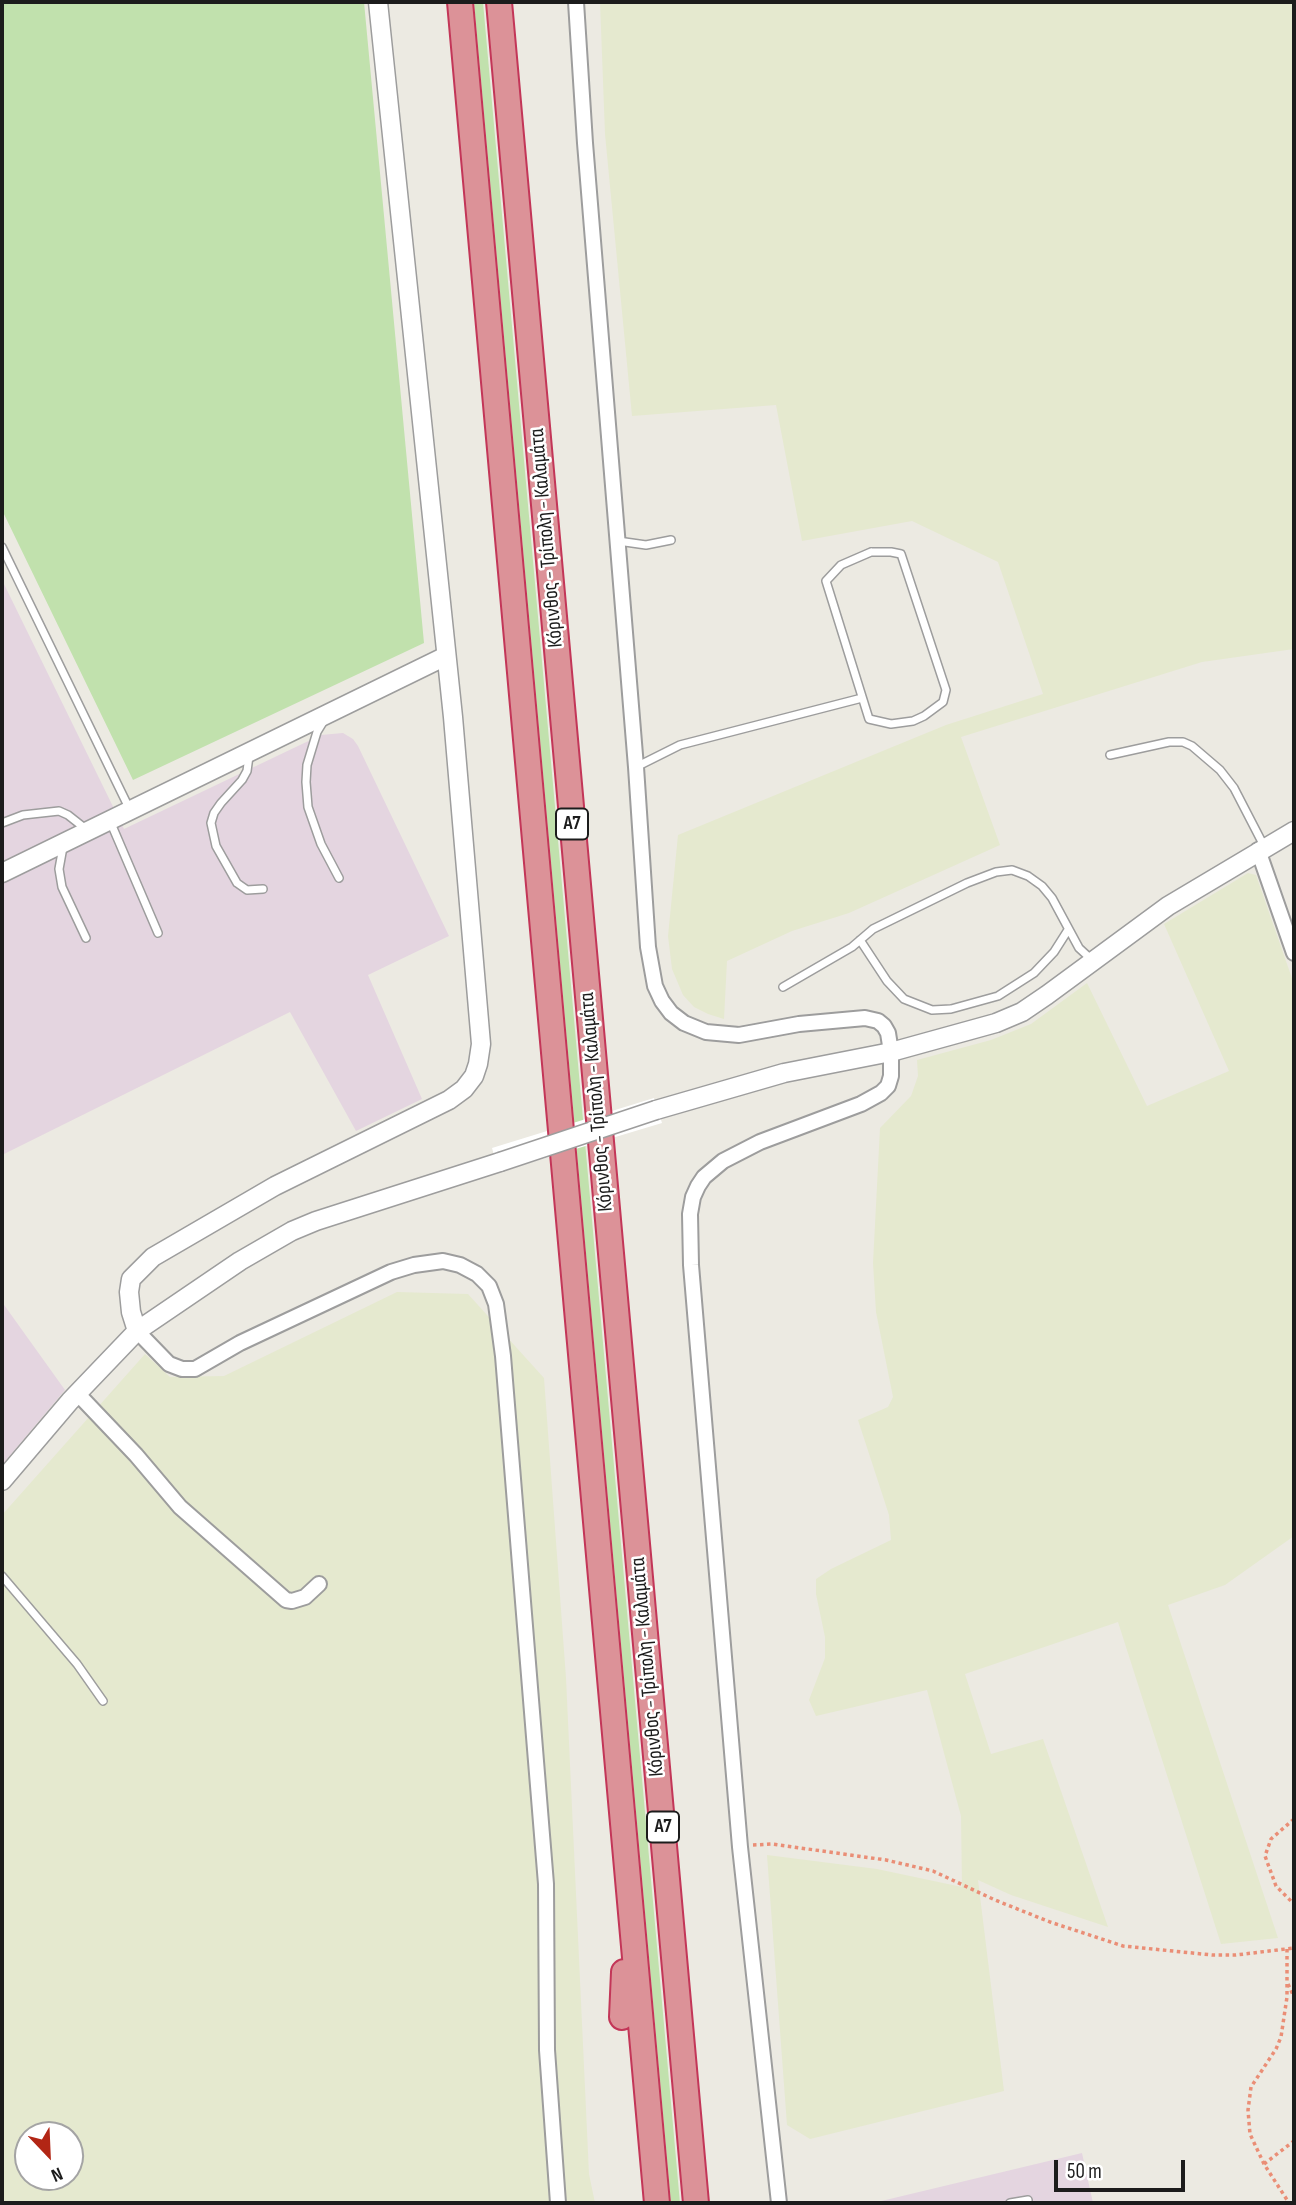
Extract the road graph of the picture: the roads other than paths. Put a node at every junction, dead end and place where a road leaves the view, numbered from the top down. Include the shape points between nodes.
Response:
1 (378, 2) edge
2 (460, 2) edge
3 (499, 2) edge
4 (576, 2) edge
5 (671, 540) dead end
6 (618, 541) junction
7 (2, 547) edge
8 (446, 656) junction
9 (863, 698) junction
10 (329, 713) junction
11 (249, 751) junction
12 (1110, 755) dead end
13 (636, 767) junction
14 (130, 810) junction
15 (110, 820) junction
16 (2, 823) edge
17 (87, 831) junction
18 (1294, 831) edge
19 (64, 842) junction
20 (1261, 849) junction
21 (2, 873) edge
22 (339, 878) dead end
23 (263, 889) dead end
24 (1068, 930) junction
25 (158, 933) dead end
26 (86, 938) dead end
27 (860, 940) junction
28 (1294, 953) edge
29 (1092, 961) junction
30 (783, 987) dead end
31 (891, 1052) junction
32 (137, 1331) junction
33 (78, 1393) junction
34 (2, 1481) edge
35 (2, 1576) edge
36 (319, 1584) dead end
37 (103, 1701) dead end
38 (628, 1880) junction
39 (679, 2008) junction
40 (622, 2017) dead end
41 (694, 2042) dead end
42 (1028, 2200) dead end
43 (558, 2203) edge
44 (657, 2203) edge
45 (696, 2203) edge
46 (779, 2203) edge
47 (1010, 2203) edge

1 - 8 street
2 - 38 highway, Κόρινθος - Τρίπολη - Καλαμάτα / Α7
3 - 39 highway, Κόρινθος - Τρίπολη - Καλαμάτα / Α7
4 - 6 street
5 - 6 lane via 646,545
6 - 13 street
7 - 14 lane
8 - 10 street
8 - 32 street via 481,1044 474,1076 449,1100 275,1186 153,1257 131,1279 131,1312
9 - 9 lane via 826,581 850,559 871,552 901,554 946,690 943,702 913,721 891,724 869,719
9 - 13 lane via 680,745
10 - 11 street
10 - 22 lane via 317,732 306,782 321,844
11 - 14 street
11 - 23 lane via 247,771 220,803 211,823 222,859 237,883 247,890
12 - 20 lane via 1169,742 1192,746 1220,769 1234,788
13 - 31 street via 648,947 658,994 671,1013 699,1029 730,1035 872,1019 887,1030
14 - 15 street
15 - 17 street
15 - 25 lane
16 - 17 lane via 23,815 59,811
17 - 19 street
18 - 20 street
19 - 21 street
19 - 26 lane via 59,878
20 - 28 street
20 - 29 street via 1168,906
24 - 27 lane via 1042,886 1012,870 967,883 873,929
24 - 27 lane via 1034,973 998,996 932,1010 904,999
24 - 29 lane
27 - 30 lane
29 - 31 street via 1021,1012
31 - 32 street, bridge via 784,1073 656,1110 316,1221 240,1261
31 - 46 street via 891,1076 881,1093 741,1150 704,1177 691,1204 691,1265 740,1847
32 - 33 street
32 - 43 street via 169,1364 195,1369 240,1343 414,1265 443,1261 460,1265 489,1286 503,1356 546,1884 547,2050
33 - 34 street
33 - 36 street via 180,1507 286,1600 305,1597
35 - 37 lane
38 - 40 highway
38 - 44 highway, Κόρινθος - Τρίπολη - Καλαμάτα / Α7
39 - 41 highway
39 - 45 highway, Κόρινθος - Τρίπολη - Καλαμάτα / Α7
42 - 47 lane

